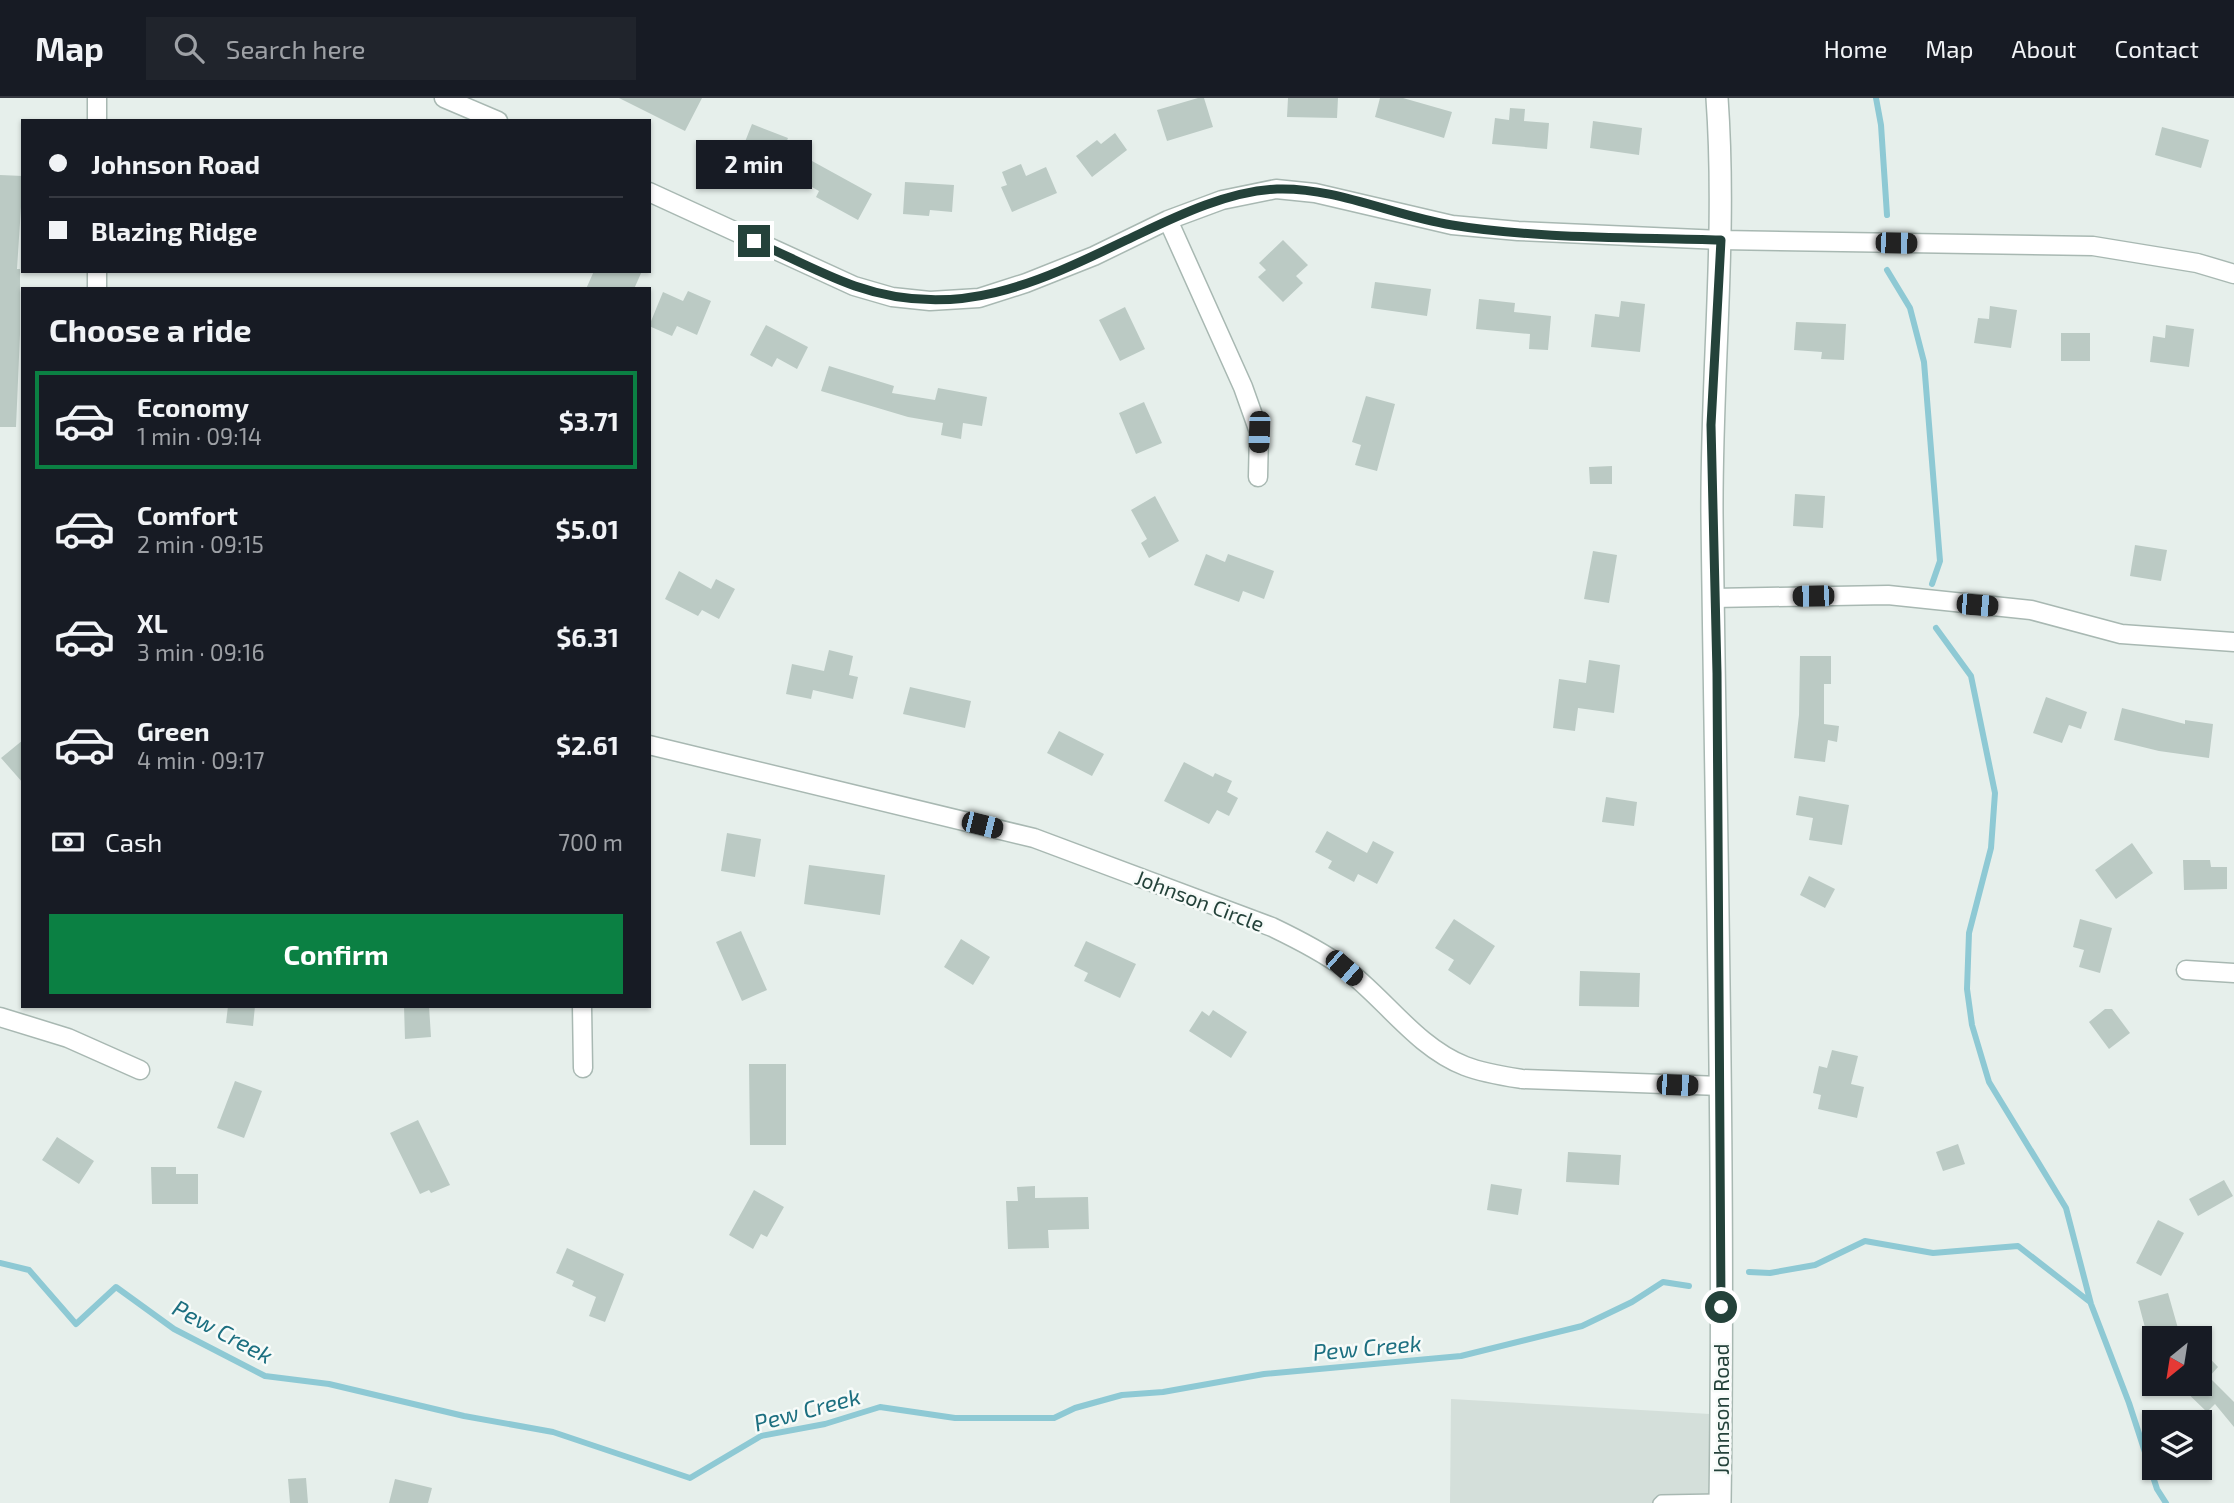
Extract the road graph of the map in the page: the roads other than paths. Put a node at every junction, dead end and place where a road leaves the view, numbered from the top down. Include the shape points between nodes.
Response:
1 (97, 98) edge
2 (444, 98) edge
3 (1717, 98) edge
4 (97, 119) edge
5 (493, 119) edge
6 (651, 193) edge
7 (1168, 220) junction
8 (1721, 240) junction
9 (2234, 274) edge
10 (1258, 477) dead end
11 (1713, 598) junction
12 (2234, 642) edge
13 (651, 745) edge
14 (2186, 970) dead end
15 (2234, 973) edge
16 (582, 1008) edge
17 (0, 1017) edge
18 (583, 1068) dead end
19 (140, 1070) dead end
20 (1721, 1086) junction
21 (1720, 1501) edge
22 (1658, 1503) edge

1 - 4 street
2 - 5 street
3 - 8 street, Johnson Road
6 - 7 street via 854,286 930,301 979,298 1026,283
7 - 8 street via 1222,200 1276,189 1315,193 1451,225
7 - 10 street via 1259,432
8 - 9 street via 2093,246
8 - 11 street, Johnson Road via 1711,425
11 - 12 street via 1888,595 2031,610 2121,634
11 - 20 street, Johnson Road
13 - 20 street, Johnson Circle via 1034,838 1272,927 1344,968 1438,1051 1492,1075
14 - 15 street
16 - 18 street
17 - 19 street via 68,1038
20 - 21 street, Johnson Road
21 - 22 lane

